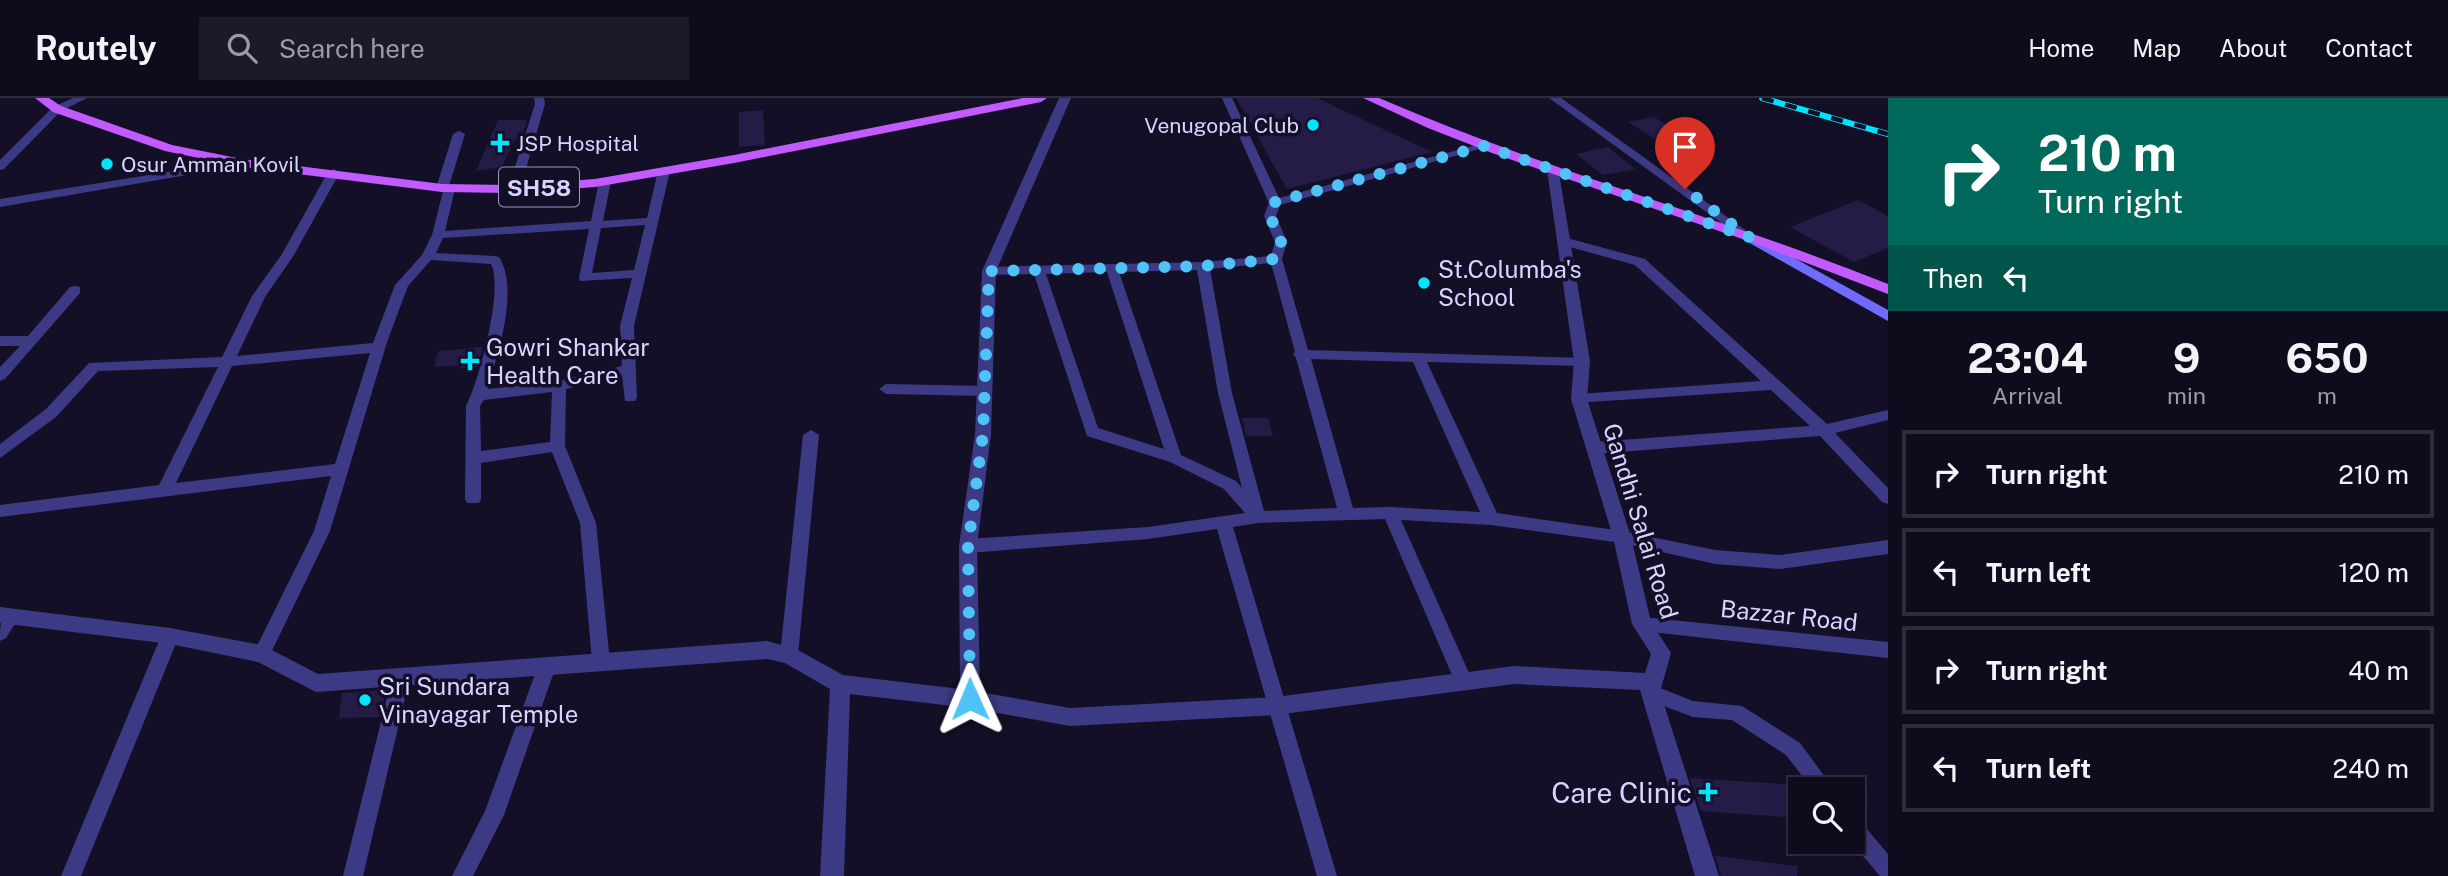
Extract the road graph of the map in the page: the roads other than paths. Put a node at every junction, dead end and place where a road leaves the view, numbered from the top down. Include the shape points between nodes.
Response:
1 (41, 98) edge
2 (82, 98) edge
3 (539, 98) edge
4 (1041, 98) edge
5 (1065, 98) edge
6 (1227, 98) edge
7 (1368, 98) edge
8 (1554, 98) edge
9 (57, 109) junction
10 (458, 134) dead end
11 (1484, 146) junction
12 (242, 163) junction
13 (0, 167) edge
14 (1553, 170) junction
15 (664, 171) junction
16 (334, 173) junction
17 (605, 181) junction
18 (445, 188) junction
19 (514, 189) junction
20 (1275, 202) junction
21 (0, 203) edge
22 (652, 221) junction
23 (594, 227) junction
24 (438, 235) junction
25 (1749, 237) junction
26 (1563, 241) junction
27 (428, 256) junction
28 (1276, 259) junction
29 (1203, 266) junction
30 (1112, 269) junction
31 (989, 271) junction
32 (1039, 271) junction
33 (638, 274) junction
34 (1888, 289) edge
35 (75, 290) dead end
36 (1888, 316) edge
37 (0, 341) edge
38 (32, 341) junction
39 (379, 347) junction
40 (1300, 354) junction
41 (1418, 357) junction
42 (1582, 361) junction
43 (226, 362) junction
44 (626, 369) junction
45 (0, 376) edge
46 (1774, 385) junction
47 (559, 386) junction
48 (886, 389) dead end
49 (985, 391) junction
50 (480, 395) junction
51 (630, 397) dead end
52 (1579, 399) junction
53 (1888, 415) edge
54 (1824, 430) junction
55 (811, 435) dead end
56 (557, 446) junction
57 (1594, 448) junction
58 (0, 452) edge
59 (473, 458) junction
60 (1175, 458) junction
61 (342, 469) junction
62 (164, 492) junction
63 (1888, 498) edge
64 (473, 499) dead end
65 (0, 511) edge
66 (1346, 513) junction
67 (1390, 513) junction
68 (1258, 517) junction
69 (1491, 519) junction
70 (1223, 521) junction
71 (1622, 537) junction
72 (968, 546) junction
73 (1888, 548) edge
74 (4, 622) edge
75 (1642, 624) junction
76 (170, 636) junction
77 (1888, 650) edge
78 (262, 654) junction
79 (789, 655) junction
80 (601, 662) junction
81 (547, 666) junction
82 (401, 677) junction
83 (1464, 681) junction
84 (840, 684) junction
85 (1652, 687) junction
86 (970, 699) junction
87 (1275, 706) junction
88 (1815, 777) edge
89 (1865, 842) edge
90 (1888, 870) edge
91 (71, 876) edge
92 (353, 876) edge
93 (462, 876) edge
94 (832, 876) edge
95 (1327, 876) edge
96 (1707, 876) edge

1 - 9 main road, SH58
2 - 9 street
3 - 19 street
4 - 15 main road, SH58
5 - 31 street
6 - 20 street
7 - 11 main road
8 - 25 street
9 - 12 main road, SH58 via 169,148
9 - 13 street
10 - 18 street
11 - 14 main road
11 - 20 street
12 - 16 main road, SH58
12 - 21 street
14 - 25 main road
14 - 26 street, Gandhi Salai Road
15 - 17 main road, SH58
15 - 22 street
16 - 18 main road, SH58
16 - 43 street via 259,296
17 - 19 main road, SH58
17 - 23 street
18 - 19 main road, SH58
18 - 24 street
20 - 28 street via 1270,216 1281,242
22 - 23 street
22 - 33 street
23 - 24 street
23 - 33 street via 585,278
24 - 27 street
25 - 34 main road
25 - 36 main road
26 - 42 street, Gandhi Salai Road
26 - 46 street via 1640,262
27 - 39 street via 402,285
27 - 50 street via 495,260 503,272 498,319
28 - 29 street
28 - 40 street
29 - 30 street
29 - 68 street via 1225,393
30 - 32 street
30 - 60 street
31 - 32 street
31 - 49 street
32 - 60 street via 1092,432
33 - 44 street via 627,326
35 - 38 street
37 - 38 street
38 - 45 street
39 - 43 street
39 - 61 street
40 - 41 street
40 - 66 street
41 - 42 street
41 - 69 street
42 - 52 street, Gandhi Salai Road
43 - 58 street via 94,366 51,413
43 - 62 street
44 - 47 street
44 - 51 street
46 - 52 street
46 - 54 street
47 - 50 street
47 - 56 street
48 - 49 street
49 - 72 street
50 - 59 street via 473,406
52 - 57 street, Gandhi Salai Road
53 - 54 street
54 - 57 street
54 - 63 street
55 - 79 street
56 - 59 street
56 - 80 street via 588,523
57 - 71 street, Gandhi Salai Road
59 - 64 street
60 - 68 street via 1230,485
61 - 62 street
61 - 78 street via 322,531
62 - 65 street
66 - 67 street
66 - 68 street
67 - 69 street
67 - 83 street
68 - 70 street
69 - 71 street
70 - 72 street via 1148,533
70 - 87 street
71 - 73 street via 1715,557 1780,562
71 - 75 street, Gandhi Salai Road
72 - 86 street
74 - 76 street
75 - 77 street, Bazzar Road
75 - 85 street, Gandhi Salai Road via 1661,653
76 - 78 street
76 - 91 street
78 - 82 street via 316,682
79 - 80 street via 767,650
79 - 84 street
80 - 81 street
81 - 82 street
81 - 93 street via 494,815
82 - 92 street
83 - 85 street via 1514,675
83 - 87 street
84 - 86 street
84 - 94 street
85 - 88 street via 1693,709 1735,712 1793,749
85 - 96 street, Gandhi Salai Road
86 - 87 street via 1070,717
87 - 95 street
89 - 90 street

